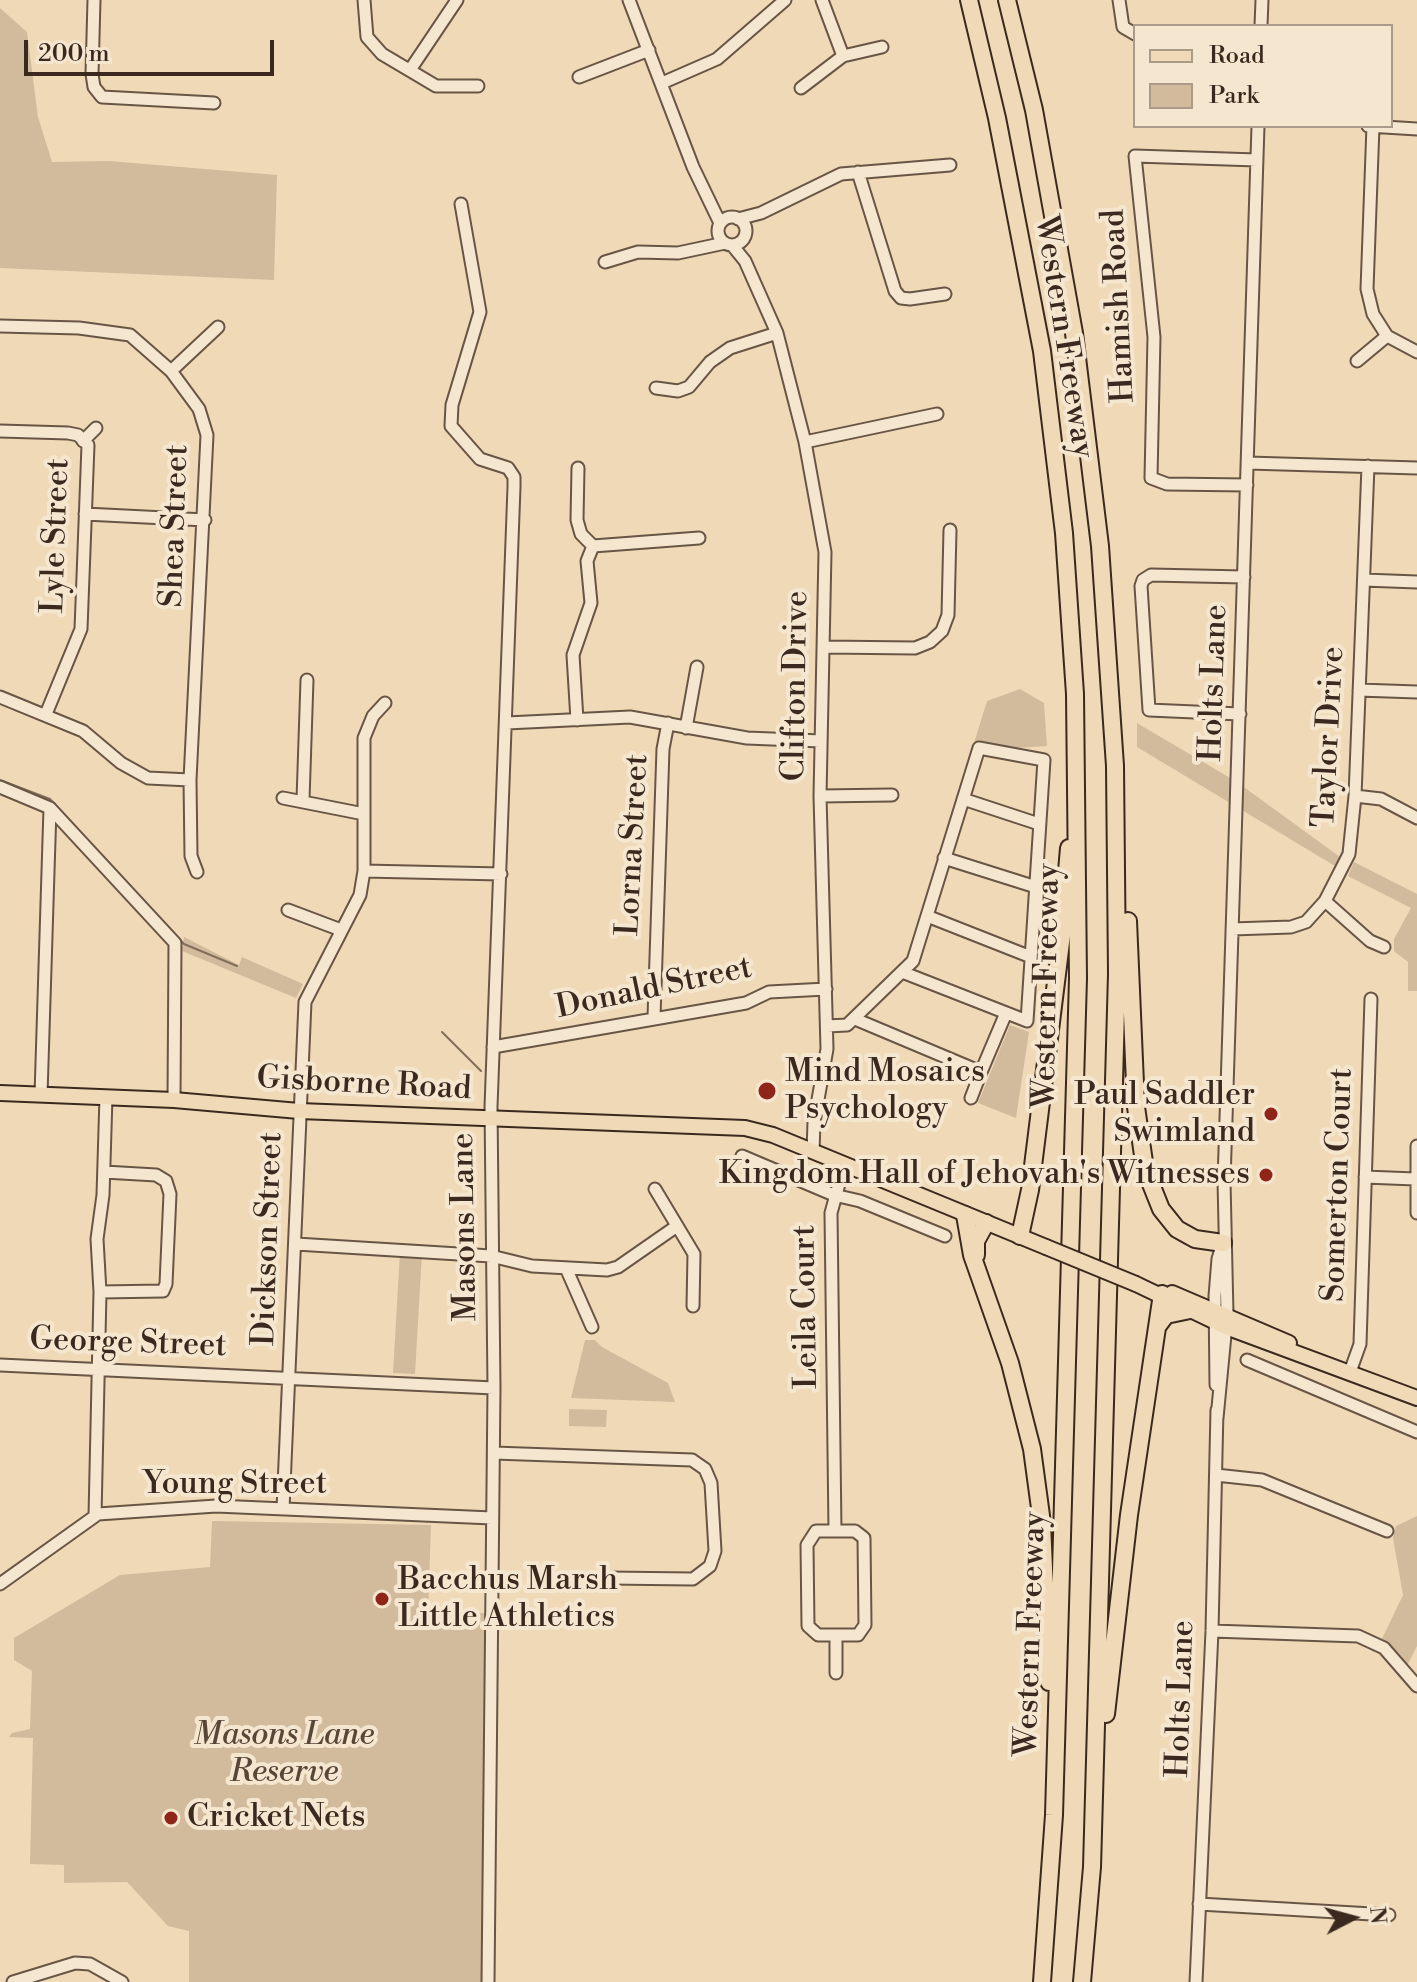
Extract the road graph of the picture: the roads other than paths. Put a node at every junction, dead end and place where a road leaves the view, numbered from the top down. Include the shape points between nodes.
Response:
1 (94, 0) edge
2 (364, 0) edge
3 (457, 0) edge
4 (629, 0) edge
5 (785, 0) edge
6 (822, 0) edge
7 (960, 0) edge
8 (969, 0) edge
9 (1007, 0) edge
10 (1018, 0) edge
11 (1119, 0) edge
12 (1262, 0) edge
13 (1261, 24) edge
14 (1133, 33) edge
15 (882, 47) dead end
16 (649, 50) junction
17 (843, 56) junction
18 (410, 70) junction
19 (579, 77) dead end
20 (662, 83) junction
21 (478, 86) dead end
22 (801, 88) dead end
23 (214, 103) dead end
24 (1034, 110) junction
25 (997, 118) junction
26 (1393, 127) edge
27 (1258, 128) edge
28 (1370, 128) edge
29 (1417, 129) edge
30 (1257, 160) junction
31 (950, 165) dead end
32 (858, 172) junction
33 (461, 204) dead end
34 (761, 213) junction
35 (727, 222) junction
36 (737, 239) junction
37 (700, 248) junction
38 (605, 262) dead end
39 (945, 294) dead end
40 (0, 326) edge
41 (218, 327) dead end
42 (777, 333) junction
43 (1387, 336) junction
44 (1417, 352) edge
45 (1357, 361) dead end
46 (171, 371) junction
47 (656, 388) dead end
48 (937, 414) dead end
49 (96, 428) dead end
50 (0, 431) edge
51 (83, 441) junction
52 (805, 442) junction
53 (1248, 463) junction
54 (1368, 466) junction
55 (578, 468) dead end
56 (1417, 468) edge
57 (1247, 485) junction
58 (85, 514) junction
59 (205, 520) junction
60 (950, 530) dead end
61 (699, 538) dead end
62 (593, 546) junction
63 (1244, 577) junction
64 (1364, 580) junction
65 (1417, 582) edge
66 (825, 647) junction
67 (697, 667) dead end
68 (307, 680) dead end
69 (1359, 690) junction
70 (1417, 692) edge
71 (1075, 694) junction
72 (0, 697) edge
73 (385, 703) dead end
74 (46, 714) junction
75 (1240, 714) junction
76 (577, 720) junction
77 (507, 723) junction
78 (668, 723) junction
79 (686, 728) junction
80 (821, 741) junction
81 (1115, 766) junction
82 (190, 780) junction
83 (0, 787) edge
84 (892, 795) dead end
85 (820, 796) junction
86 (1355, 796) junction
87 (283, 798) dead end
88 (963, 799) junction
89 (303, 800) junction
90 (50, 808) junction
91 (364, 814) junction
92 (1417, 818) edge
93 (1039, 824) junction
94 (944, 858) junction
95 (364, 871) junction
96 (197, 872) dead end
97 (501, 874) junction
98 (1036, 887) junction
99 (1325, 901) junction
100 (288, 910) dead end
101 (927, 916) junction
102 (1232, 929) junction
103 (341, 930) junction
104 (1384, 947) dead end
105 (1031, 957) junction
106 (902, 972) junction
107 (826, 989) junction
108 (1371, 999) dead end
109 (1006, 1013) junction
110 (654, 1017) junction
111 (855, 1019) junction
112 (827, 1026) junction
113 (493, 1047) junction
114 (981, 1072) junction
115 (0, 1093) edge
116 (41, 1095) junction
117 (106, 1097) junction
118 (971, 1098) dead end
119 (174, 1100) junction
120 (299, 1111) junction
121 (491, 1120) junction
122 (1417, 1146) edge
123 (806, 1154) junction
124 (742, 1156) dead end
125 (843, 1169) junction
126 (104, 1172) junction
127 (1365, 1177) junction
128 (1415, 1179) junction
129 (655, 1189) dead end
130 (834, 1195) junction
131 (1417, 1213) edge
132 (965, 1215) junction
133 (986, 1223) junction
134 (677, 1226) junction
135 (945, 1236) dead end
136 (1020, 1236) junction
137 (1223, 1243) junction
138 (296, 1244) junction
139 (491, 1256) junction
140 (566, 1268) junction
141 (978, 1269) junction
142 (100, 1292) junction
143 (1163, 1294) junction
144 (693, 1306) dead end
145 (1190, 1310) junction
146 (1221, 1318) junction
147 (592, 1327) dead end
148 (1156, 1328) junction
149 (1247, 1360) dead end
150 (0, 1365) edge
151 (98, 1368) junction
152 (1350, 1372) junction
153 (290, 1376) junction
154 (494, 1388) junction
155 (1417, 1398) edge
156 (1417, 1432) edge
157 (494, 1453) junction
158 (1216, 1475) junction
159 (283, 1509) junction
160 (95, 1516) junction
161 (492, 1518) junction
162 (835, 1530) junction
163 (1387, 1531) dead end
164 (608, 1578) dead end
165 (0, 1584) edge
166 (1212, 1631) junction
167 (836, 1636) junction
168 (836, 1673) dead end
169 (1417, 1686) edge
170 (1054, 1815) junction
171 (1092, 1867) junction
172 (1199, 1904) junction
173 (1389, 1915) dead end
174 (13, 1982) edge
175 (122, 1982) edge
176 (488, 1982) edge
177 (1042, 1982) edge
178 (1082, 1982) edge
179 (1196, 1982) edge

1 - 23 street via 92,74 102,97
2 - 18 street via 367,37 382,54
3 - 18 street
4 - 16 street
5 - 20 street via 717,59
6 - 17 street
7 - 25 highway
8 - 25 highway, Western Freeway
9 - 24 highway, Western Freeway
10 - 24 highway
11 - 14 street via 1123,27
12 - 13 street
15 - 17 street
16 - 19 street
16 - 20 street
17 - 22 street
18 - 21 street via 445,88
20 - 35 street via 693,167
24 - 81 highway, Western Freeway via 1082,397 1100,546
25 - 71 highway, Western Freeway via 1044,364 1064,533
26 - 29 street
27 - 30 street, Holts Lane
28 - 43 street via 1367,289 1373,314
30 - 53 street, Holts Lane
30 - 57 street, Hamish Road via 1135,156 1154,337 1151,478 1167,484
31 - 32 street
32 - 34 street via 841,174
32 - 39 street via 895,291 910,299
33 - 77 street, Masons Lane via 480,312 452,405 451,426 480,459 512,472
34 - 35 street
34 - 36 street
35 - 36 street
35 - 36 street
35 - 37 street
36 - 37 street
36 - 42 street, Clifton Drive
37 - 38 street via 638,252
40 - 46 street, Shea Street via 130,335
41 - 46 street
42 - 47 street via 730,348 689,387
42 - 52 street, Clifton Drive
43 - 44 street
43 - 45 street
46 - 59 street, Shea Street via 199,409 207,435
48 - 52 street
49 - 51 street
50 - 51 street, Lyle Street via 68,433
51 - 58 street, Lyle Street via 88,445
52 - 66 street, Clifton Drive via 825,552
53 - 54 street
53 - 57 street, Holts Lane
54 - 56 street
54 - 64 street, Taylor Drive
55 - 62 street via 577,520
57 - 63 street, Holts Lane
58 - 59 street
58 - 74 street, Lyle Street via 81,629
59 - 82 street, Shea Street
60 - 66 street via 948,615 942,631 915,648
61 - 62 street
62 - 76 street via 587,561 591,603 573,655
63 - 75 street, Holts Lane
63 - 75 street via 1151,575 1141,586 1149,710
64 - 65 street
64 - 69 street, Taylor Drive
66 - 80 street, Clifton Drive
67 - 79 street
68 - 89 street
69 - 70 street
69 - 86 street, Taylor Drive
71 - 136 highway via 1063,920
71 - 170 highway, Western Freeway via 1078,978
72 - 74 street
73 - 91 street, Dickson Street via 364,738
74 - 82 street via 83,731 148,778
75 - 102 street, Holts Lane
76 - 77 street
76 - 78 street via 630,717
77 - 97 street, Masons Lane
78 - 79 street
78 - 110 street, Lorna Street
79 - 80 street via 747,738
80 - 85 street, Clifton Drive
81 - 137 highway via 1143,1159 1168,1220 1195,1239
81 - 171 highway, Western Freeway via 1117,974
82 - 96 street, Shea Street via 191,856
83 - 90 street
84 - 85 street
85 - 107 street, Clifton Drive
86 - 92 street via 1381,799
86 - 99 street, Taylor Drive via 1349,854
87 - 89 street
88 - 93 street
88 - 93 street via 979,748 1044,760
88 - 94 street
89 - 91 street
90 - 116 street
90 - 119 street via 175,943
91 - 95 street, Dickson Street
93 - 98 street
94 - 98 street
94 - 101 street
95 - 97 street
95 - 103 street, Dickson Street via 360,895
97 - 113 street, Masons Lane
98 - 105 street
99 - 102 street, Taylor Drive via 1306,922 1291,927
99 - 104 street
100 - 103 street
101 - 105 street
101 - 106 street via 913,961
102 - 137 street, Holts Lane
103 - 120 street, Dickson Street via 305,1002
105 - 109 street via 1027,1021
106 - 109 street
106 - 111 street
107 - 110 street, Donald Street via 769,992 746,1003
107 - 112 street, Clifton Drive
108 - 127 street, Somerton Court
109 - 114 street
110 - 113 street, Donald Street
111 - 112 street
111 - 114 street
112 - 123 street, Clifton Drive via 824,1079
113 - 121 street, Masons Lane
114 - 118 street
115 - 116 main road, Gisborne Road
116 - 117 main road, Gisborne Road
117 - 119 main road, Gisborne Road
117 - 126 street
119 - 120 main road, Gisborne Road
120 - 121 main road, Gisborne Road
120 - 138 street, Dickson Street
121 - 123 main road, Gisborne Road via 726,1125
121 - 139 street, Masons Lane
122 - 128 street
123 - 125 main road, Gisborne Road
124 - 130 street, Leila Court
125 - 130 street, Leila Court
125 - 132 main road, Gisborne Road
126 - 142 street via 97,1239
126 - 142 street via 156,1175 166,1181 170,1194 163,1291
127 - 128 street
127 - 152 street, Somerton Court via 1360,1344
128 - 131 street
129 - 134 street
130 - 135 street, Leila Court
130 - 162 street, Leila Court
132 - 133 main road, Gisborne Road
132 - 141 highway
133 - 136 main road, Gisborne Road
133 - 141 highway via 976,1241
134 - 140 street via 618,1267
134 - 144 street via 694,1254
136 - 143 main road, Gisborne Road, bridge
137 - 146 street, Holts Lane via 1227,1259
138 - 139 street
138 - 153 street, Dickson Street
139 - 140 street
139 - 154 street, Masons Lane
140 - 147 street
141 - 170 highway via 1019,1394 1036,1472
142 - 151 street
143 - 145 main road, Gisborne Road
143 - 146 main road, Gisborne Road via 1173,1293
143 - 148 highway
145 - 146 main road, Gisborne Road
145 - 148 highway via 1166,1315
146 - 152 main road, Gisborne Road
146 - 158 street, Holts Lane
148 - 171 highway via 1116,1621
149 - 156 street
150 - 151 street, George Street
151 - 153 street, George Street
151 - 160 street
152 - 155 main road, Gisborne Road
153 - 154 street, George Street
153 - 159 street, Dickson Street
154 - 157 street, Masons Lane
157 - 161 street, Masons Lane
157 - 164 street via 692,1460 705,1469 715,1551 710,1566 693,1579
158 - 163 street via 1262,1480
158 - 166 street, Holts Lane
159 - 160 street, Young Street via 177,1507
159 - 161 street, Young Street
160 - 165 street, Young Street
161 - 176 street, Masons Lane
162 - 167 street via 816,1531 808,1538 807,1624 815,1635
162 - 167 street via 858,1531 865,1544 864,1628 858,1635
166 - 169 street via 1358,1636 1384,1648
166 - 172 street, Holts Lane
167 - 168 street
170 - 177 highway, Western Freeway
171 - 178 highway, Western Freeway
172 - 173 street
172 - 179 street, Holts Lane
174 - 175 street via 75,1963 90,1964

